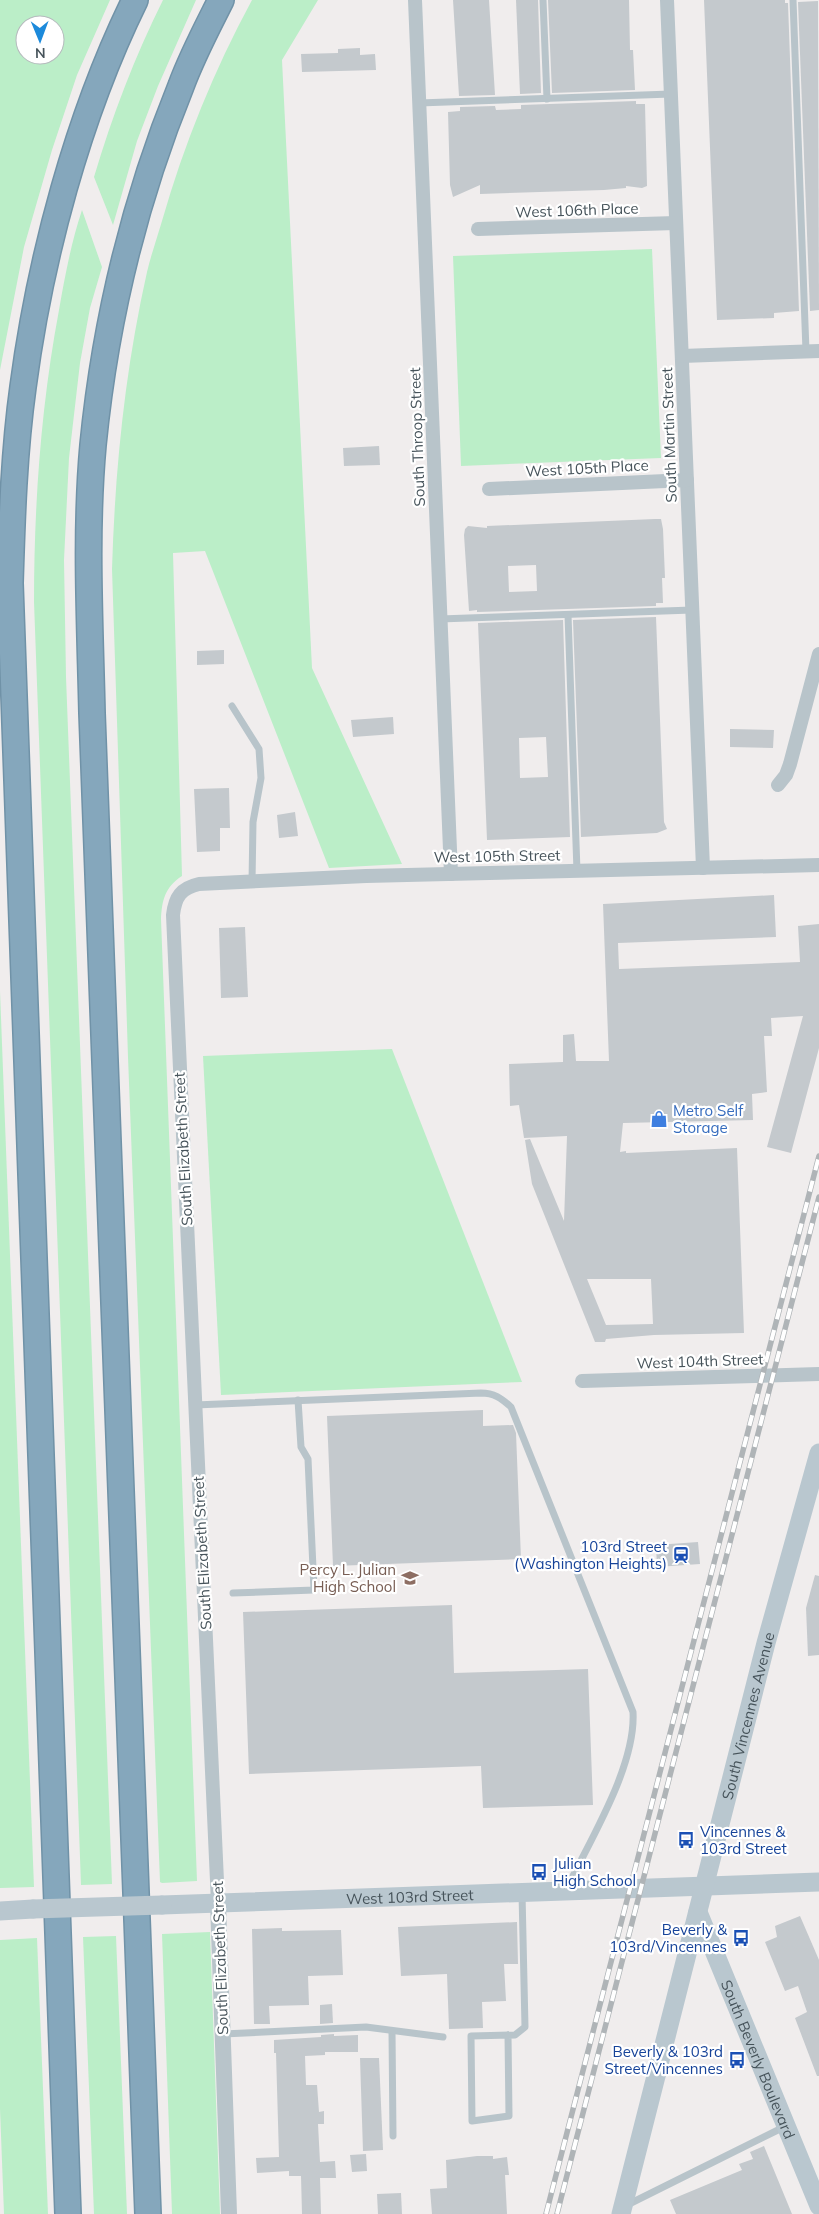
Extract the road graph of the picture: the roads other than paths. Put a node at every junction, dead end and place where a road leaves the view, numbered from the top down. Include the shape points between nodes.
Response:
1 (136, 0) edge
2 (221, 0) edge
3 (415, 0) edge
4 (543, 0) edge
5 (667, 0) edge
6 (793, 0) edge
7 (671, 94) junction
8 (547, 99) junction
9 (419, 104) junction
10 (676, 223) junction
11 (478, 229) dead end
12 (812, 351) edge
13 (682, 356) junction
14 (687, 480) junction
15 (489, 489) dead end
16 (692, 610) junction
17 (568, 614) junction
18 (440, 619) junction
19 (819, 654) edge
20 (232, 706) dead end
21 (778, 785) dead end
22 (819, 865) edge
23 (703, 868) junction
24 (577, 871) junction
25 (450, 874) junction
26 (252, 882) junction
27 (179, 894) joint
28 (819, 1374) edge
29 (582, 1381) dead end
30 (298, 1400) junction
31 (195, 1405) junction
32 (819, 1453) edge
33 (232, 1593) dead end
34 (819, 1882) edge
35 (704, 1887) junction
36 (566, 1891) junction
37 (522, 1892) junction
38 (218, 1903) junction
39 (0, 1911) edge
40 (698, 1912) junction
41 (392, 2031) junction
42 (223, 2034) junction
43 (508, 2035) junction
44 (443, 2037) dead end
45 (786, 2126) junction
46 (393, 2136) dead end
47 (819, 2206) edge
48 (622, 2211) edge
49 (68, 2214) edge
50 (148, 2214) edge
51 (229, 2214) edge

1 - 49 highway via 120,30 85,122 61,200 23,386 13,482 10,583
2 - 50 highway via 181,85 124,258 93,445 89,549 92,713
3 - 9 street, South Throop Street
4 - 8 lane
5 - 7 street, South Martin Street
6 - 12 lane
7 - 8 lane
7 - 10 street, South Martin Street
8 - 9 lane
9 - 18 street, South Throop Street
10 - 11 street, West 106th Place
10 - 13 street, South Martin Street
12 - 13 street
13 - 14 street, South Martin Street
14 - 15 street, West 105th Place
14 - 16 street, South Martin Street
16 - 17 lane
16 - 23 street, South Martin Street
17 - 18 lane
17 - 24 lane
18 - 25 street, South Throop Street
19 - 21 street via 790,764
20 - 26 lane via 259,749 261,778 253,822
22 - 23 street, West 105th Street
23 - 24 street, West 105th Street
24 - 25 street, West 105th Street
25 - 26 street, West 105th Street
26 - 27 street, West 105th Street via 199,884
27 - 31 street, South Elizabeth Street via 174,902 173,915
28 - 29 street, West 104th Street
30 - 31 lane
30 - 33 lane via 301,1447 308,1459 314,1590
30 - 36 lane via 492,1393 511,1407 633,1712 633,1729 619,1780
31 - 38 street, South Elizabeth Street
32 - 35 main road, South Vincennes Avenue via 766,1643
34 - 35 main road, West 103rd Street
35 - 36 main road, West 103rd Street
35 - 40 main road, South Vincennes Avenue
36 - 37 main road, West 103rd Street
37 - 38 main road, West 103rd Street
37 - 43 lane via 525,2027 515,2035
38 - 39 main road, West 103rd Street, bridge
38 - 42 street, South Elizabeth Street
40 - 45 main road, South Beverly Boulevard
40 - 48 main road, South Vincennes Avenue
41 - 42 lane via 366,2027
41 - 44 lane
41 - 46 lane
42 - 51 street, South Elizabeth Street
43 - 43 lane via 472,2036 472,2122 509,2116
45 - 47 main road, South Beverly Boulevard
45 - 48 lane

